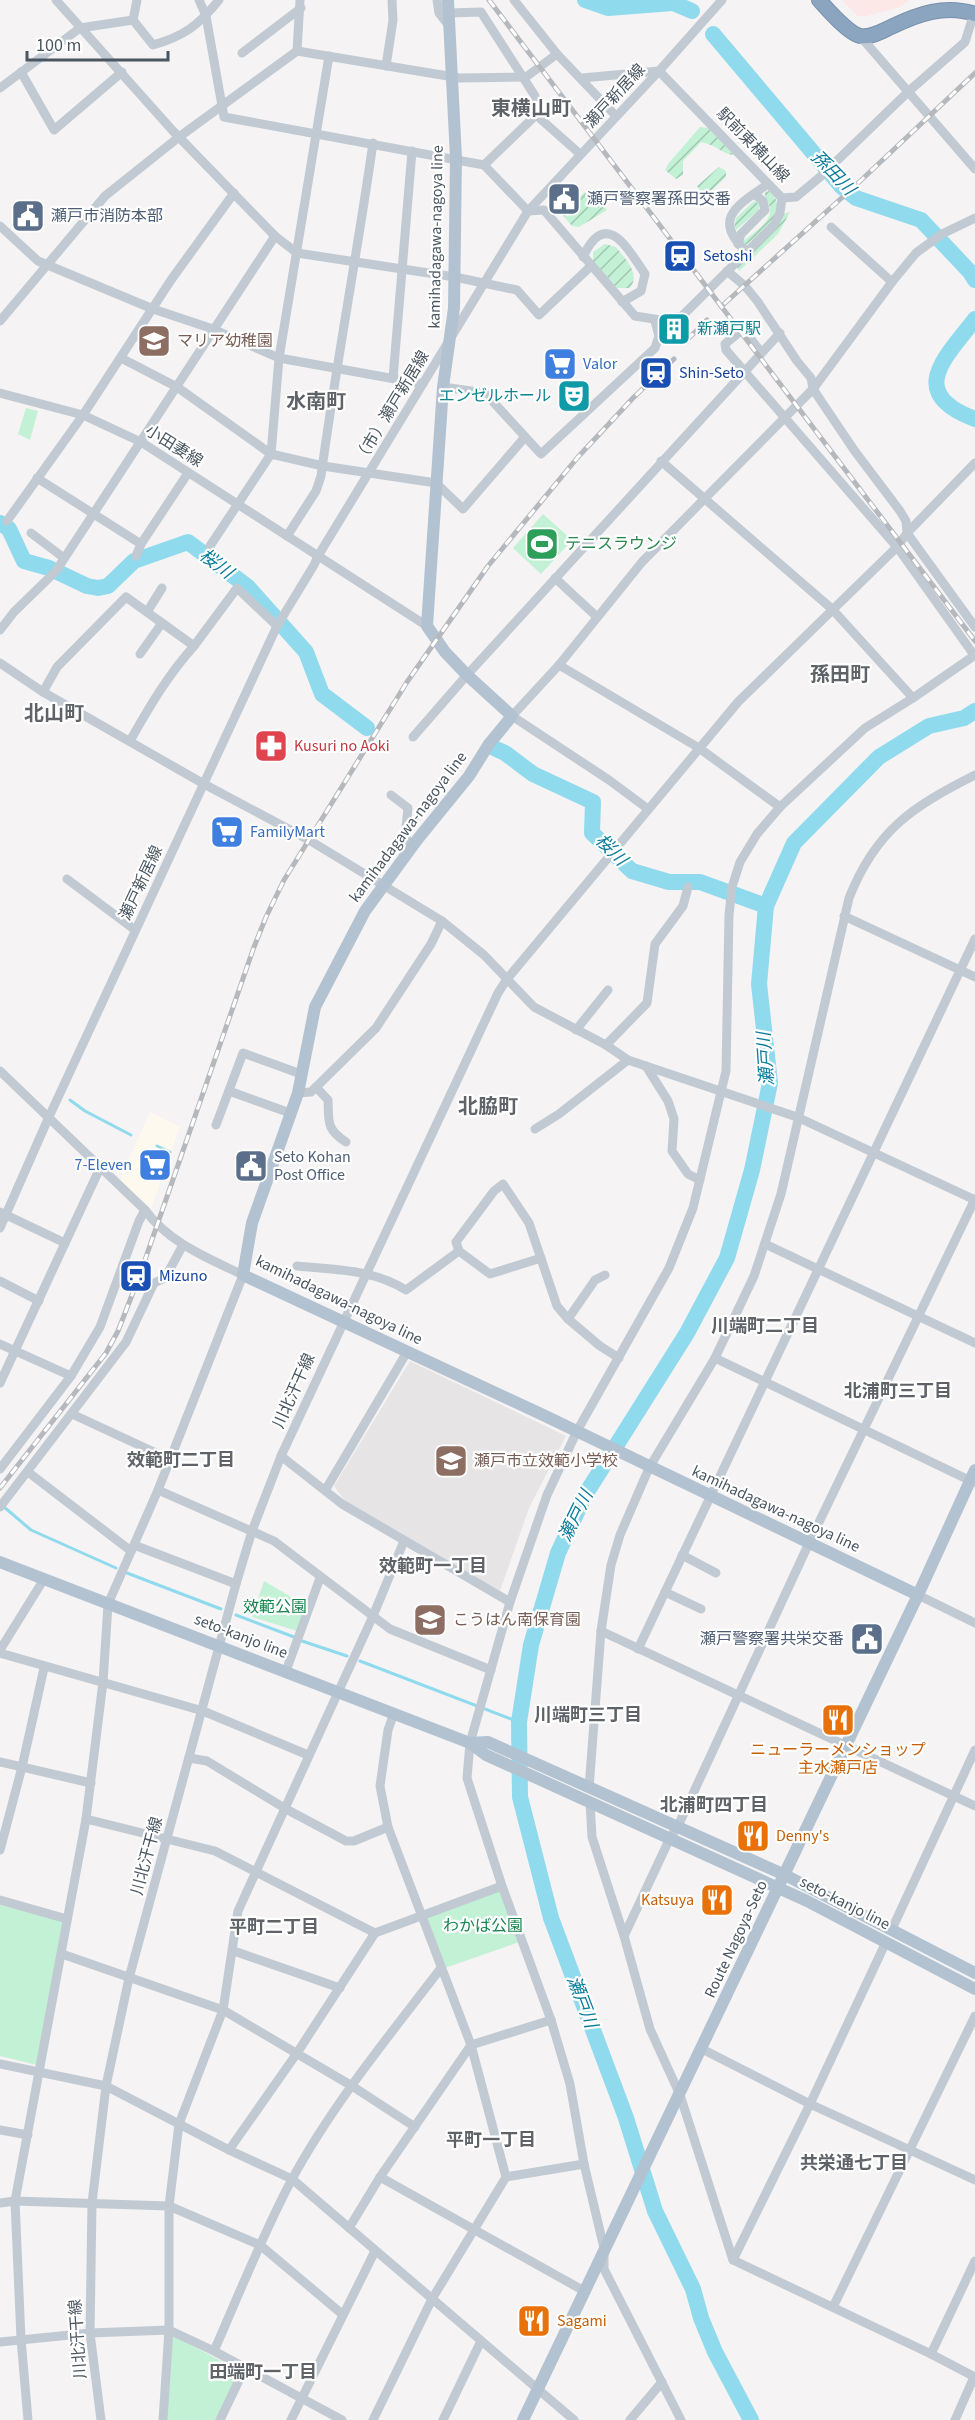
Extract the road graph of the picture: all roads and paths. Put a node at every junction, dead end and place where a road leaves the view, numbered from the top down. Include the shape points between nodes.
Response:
1 (56, 0) edge
2 (137, 0) edge
3 (198, 0) edge
4 (219, 0) edge
5 (392, 0) edge
6 (437, 0) edge
7 (514, 0) edge
8 (722, 0) edge
9 (819, 0) edge
10 (300, 4) edge
11 (448, 13) edge
12 (974, 14) edge
13 (206, 16) junction
14 (133, 20) junction
15 (80, 28) junction
16 (860, 36) junction
17 (297, 51) junction
18 (242, 53) dead end
19 (557, 54) junction
20 (329, 56) junction
21 (386, 66) junction
22 (659, 71) junction
23 (21, 72) junction
24 (122, 72) junction
25 (526, 77) junction
26 (453, 78) junction
27 (582, 78) junction
28 (0, 88) edge
29 (909, 91) junction
30 (221, 106) junction
31 (536, 115) junction
32 (616, 116) junction
33 (316, 135) junction
34 (179, 137) junction
35 (373, 143) junction
36 (412, 151) junction
37 (580, 154) junction
38 (456, 158) junction
39 (484, 165) junction
40 (975, 169) edge
41 (768, 184) junction
42 (234, 193) junction
43 (754, 194) junction
44 (782, 198) junction
45 (528, 211) junction
46 (975, 218) edge
47 (0, 226) edge
48 (831, 227) dead end
49 (275, 236) junction
50 (738, 244) junction
51 (747, 252) junction
52 (297, 253) junction
53 (583, 256) junction
54 (356, 261) junction
55 (47, 264) junction
56 (591, 266) junction
57 (403, 270) junction
58 (727, 271) junction
59 (455, 277) junction
60 (892, 282) junction
61 (484, 283) junction
62 (622, 302) junction
63 (153, 309) junction
64 (673, 318) dead end
65 (0, 321) edge
66 (213, 330) junction
67 (780, 333) junction
68 (450, 340) junction
69 (761, 352) junction
70 (121, 358) junction
71 (279, 358) junction
72 (336, 369) junction
73 (745, 370) junction
74 (393, 378) junction
75 (423, 384) junction
76 (177, 387) junction
77 (443, 387) junction
78 (813, 389) junction
79 (0, 393) edge
80 (83, 415) junction
81 (784, 419) junction
82 (525, 437) junction
83 (141, 442) junction
84 (271, 454) junction
85 (661, 461) junction
86 (975, 463) edge
87 (322, 466) junction
88 (371, 472) junction
89 (189, 473) junction
90 (37, 478) junction
91 (436, 483) junction
92 (704, 500) junction
93 (238, 504) junction
94 (94, 514) junction
95 (7, 521) dead end
96 (32, 533) dead end
97 (907, 533) junction
98 (287, 536) junction
99 (141, 544) junction
100 (210, 546) dead end
101 (897, 547) junction
102 (136, 556) dead end
103 (318, 556) junction
104 (64, 558) junction
105 (555, 578) junction
106 (162, 588) dead end
107 (832, 609) junction
108 (147, 612) junction
109 (596, 616) junction
110 (162, 623) junction
111 (277, 626) junction
112 (427, 626) junction
113 (975, 627) edge
114 (0, 630) edge
115 (194, 646) junction
116 (140, 654) dead end
117 (975, 655) edge
118 (0, 663) edge
119 (559, 665) junction
120 (467, 675) junction
121 (43, 692) junction
122 (913, 698) junction
123 (512, 716) junction
124 (413, 737) dead end
125 (130, 741) junction
126 (699, 748) junction
127 (975, 776) edge
128 (204, 784) junction
129 (391, 795) dead end
130 (780, 807) junction
131 (648, 809) junction
132 (413, 846) junction
133 (68, 879) dead end
134 (385, 884) junction
135 (688, 887) dead end
136 (844, 916) junction
137 (442, 921) junction
138 (135, 930) junction
139 (975, 939) edge
140 (960, 970) junction
141 (975, 977) edge
142 (507, 980) junction
143 (608, 990) dead end
144 (576, 1030) junction
145 (606, 1045) junction
146 (628, 1060) junction
147 (646, 1066) junction
148 (0, 1071) edge
149 (301, 1074) junction
150 (316, 1087) junction
151 (230, 1091) junction
152 (720, 1091) junction
153 (298, 1094) junction
154 (290, 1113) junction
155 (793, 1116) junction
156 (48, 1119) junction
157 (216, 1125) dead end
158 (535, 1129) dead end
159 (346, 1142) dead end
160 (874, 1151) junction
161 (100, 1168) junction
162 (700, 1180) junction
163 (975, 1200) edge
164 (146, 1210) junction
165 (3, 1213) edge
166 (0, 1228) edge
167 (65, 1243) junction
168 (765, 1244) junction
169 (183, 1245) junction
170 (459, 1251) junction
171 (541, 1257) junction
172 (297, 1266) dead end
173 (818, 1268) junction
174 (369, 1273) junction
175 (243, 1275) junction
176 (605, 1275) dead end
177 (0, 1281) edge
178 (39, 1301) junction
179 (919, 1316) junction
180 (568, 1319) junction
181 (342, 1322) junction
182 (975, 1343) edge
183 (0, 1344) edge
184 (16, 1351) junction
185 (407, 1352) junction
186 (619, 1358) junction
187 (715, 1358) junction
188 (71, 1376) junction
189 (766, 1382) junction
190 (0, 1383) edge
191 (72, 1414) junction
192 (865, 1430) junction
193 (578, 1431) junction
194 (281, 1456) junction
195 (170, 1459) junction
196 (649, 1468) junction
197 (0, 1469) edge
198 (28, 1472) junction
199 (974, 1478) edge
200 (326, 1489) junction
201 (158, 1490) junction
202 (710, 1496) junction
203 (2, 1505) edge
204 (252, 1531) junction
205 (404, 1541) junction
206 (809, 1542) junction
207 (133, 1548) junction
208 (682, 1555) junction
209 (0, 1562) edge
210 (716, 1573) dead end
211 (320, 1578) junction
212 (44, 1579) junction
213 (236, 1584) junction
214 (664, 1592) junction
215 (918, 1595) junction
216 (510, 1602) junction
217 (108, 1604) junction
218 (702, 1609) dead end
219 (373, 1616) junction
220 (975, 1623) edge
221 (601, 1631) junction
222 (221, 1646) junction
223 (638, 1649) junction
224 (0, 1652) edge
225 (44, 1668) junction
226 (491, 1670) junction
227 (286, 1671) junction
228 (103, 1682) junction
229 (339, 1692) junction
230 (737, 1697) junction
231 (203, 1711) junction
232 (394, 1713) junction
233 (470, 1743) junction
234 (847, 1745) junction
235 (975, 1750) edge
236 (308, 1755) junction
237 (189, 1758) junction
238 (0, 1762) edge
239 (22, 1767) junction
240 (91, 1783) junction
241 (589, 1788) junction
242 (952, 1795) junction
243 (590, 1802) junction
244 (975, 1806) edge
245 (286, 1809) junction
246 (86, 1819) junction
247 (678, 1826) junction
248 (388, 1827) junction
249 (3, 1829) edge
250 (670, 1838) junction
251 (166, 1840) junction
252 (0, 1850) edge
253 (257, 1872) junction
254 (784, 1875) junction
255 (502, 1886) junction
256 (779, 1887) junction
257 (0, 1900) edge
258 (423, 1916) junction
259 (67, 1919) junction
260 (892, 1929) junction
261 (375, 1933) junction
262 (624, 1936) junction
263 (886, 1942) junction
264 (234, 1951) junction
265 (62, 1954) junction
266 (441, 1968) junction
267 (975, 1973) edge
268 (129, 1978) junction
269 (340, 1988) junction
270 (975, 1989) edge
271 (223, 2010) junction
272 (975, 2016) edge
273 (551, 2020) junction
274 (471, 2044) junction
275 (702, 2049) junction
276 (297, 2053) junction
277 (0, 2064) edge
278 (39, 2073) junction
279 (106, 2086) junction
280 (352, 2086) junction
281 (680, 2095) junction
282 (810, 2104) junction
283 (178, 2124) junction
284 (415, 2127) junction
285 (0, 2130) edge
286 (28, 2135) junction
287 (229, 2150) junction
288 (911, 2150) junction
289 (584, 2164) junction
290 (506, 2177) junction
291 (380, 2178) junction
292 (292, 2179) junction
293 (975, 2180) edge
294 (15, 2201) junction
295 (0, 2203) edge
296 (92, 2203) junction
297 (169, 2206) junction
298 (349, 2228) junction
299 (474, 2231) junction
300 (260, 2245) junction
301 (604, 2248) junction
302 (375, 2251) junction
303 (733, 2260) junction
304 (975, 2262) edge
305 (586, 2292) junction
306 (432, 2299) junction
307 (833, 2307) junction
308 (342, 2314) junction
309 (169, 2330) junction
310 (90, 2333) junction
311 (21, 2340) junction
312 (481, 2341) junction
313 (0, 2342) edge
314 (214, 2351) junction
315 (932, 2354) junction
316 (245, 2368) junction
317 (974, 2377) edge
318 (662, 2382) junction
319 (538, 2390) junction
320 (302, 2399) junction
321 (28, 2420) edge
322 (101, 2420) edge
323 (163, 2420) edge
324 (220, 2420) edge
325 (291, 2420) edge
326 (342, 2420) edge
327 (372, 2420) edge
328 (443, 2420) edge
329 (523, 2420) edge
330 (574, 2420) edge
331 (630, 2420) edge
332 (681, 2420) edge
333 (955, 2420) edge

1 - 15 street
2 - 14 street
3 - 13 street
4 - 13 street
5 - 21 street
6 - 11 street via 439,13
7 - 19 street
8 - 22 street, 瀬戸新居線
9 - 16 highway
10 - 17 street
10 - 18 street
11 - 25 street via 482,12
11 - 26 main road, kamihadagawa-nagoya line
12 - 16 highway via 960,9 932,11 875,35
12 - 29 street via 965,42
13 - 14 street via 179,38 153,45
13 - 30 street
14 - 15 street
15 - 23 street
15 - 24 street
16 - 29 street
17 - 20 street
17 - 30 street
19 - 25 street
19 - 27 street
20 - 21 street
20 - 33 street
21 - 26 street
22 - 27 street
22 - 32 street, 瀬戸新居線
22 - 41 street, 駅前東横山線
23 - 24 street via 54,129
23 - 28 street
24 - 34 street
25 - 26 street
25 - 31 street via 536,96
26 - 38 main road, kamihadagawa-nagoya line
27 - 32 street
29 - 40 street
29 - 44 street via 820,177 796,197
30 - 33 street via 224,117
30 - 34 street
31 - 37 street
31 - 39 street
32 - 37 street, 瀬戸新居線
33 - 35 street
33 - 52 street
34 - 42 street
34 - 55 street via 105,196
35 - 36 street
35 - 54 street
36 - 38 street
36 - 57 street
37 - 45 street, 瀬戸新居線
38 - 39 street
38 - 59 main road, kamihadagawa-nagoya line
39 - 45 street
41 - 43 street
41 - 44 street, 駅前東横山線
42 - 49 street
42 - 63 street
43 - 50 street via 729,218 728,228
43 - 50 street via 764,201 765,210 741,234
44 - 51 street, 駅前東横山線 via 774,225
45 - 53 street via 544,210
45 - 61 street, （市）瀬戸新居線
46 - 60 street via 942,234 916,253
47 - 55 street via 38,261
48 - 60 street
49 - 52 street
49 - 66 street
50 - 51 street
51 - 58 street, 駅前東横山線
52 - 54 street
52 - 71 street
53 - 56 street
53 - 62 street via 596,237 606,234 621,240 645,274 641,291
54 - 57 street
54 - 72 street
55 - 63 street
55 - 65 street
56 - 61 street via 539,315 517,290
56 - 62 street
57 - 59 street
57 - 74 street
58 - 64 street, 駅前東横山線 via 682,316
58 - 67 street via 749,290
59 - 61 street
59 - 68 main road, kamihadagawa-nagoya line
60 - 78 street
61 - 68 street, （市）瀬戸新居線
62 - 82 street via 635,316 658,320 655,348 541,454
63 - 66 street
63 - 70 street
66 - 71 street
66 - 76 street
67 - 69 street
67 - 78 street via 811,378
68 - 75 street, （市）瀬戸新居線
68 - 77 main road, kamihadagawa-nagoya line
69 - 73 street
69 - 73 street via 743,329 725,344
70 - 76 street
70 - 80 street
71 - 72 street
71 - 84 street
72 - 74 street
72 - 87 street
73 - 81 street
73 - 85 street
74 - 75 street
75 - 88 street, （市）瀬戸新居線
76 - 83 street
76 - 84 street
77 - 82 street via 485,393
77 - 91 main road, kamihadagawa-nagoya line
78 - 81 street
78 - 97 street via 900,511
79 - 80 street, 小田妻線
80 - 83 street, 小田妻線
80 - 90 street
81 - 92 street
81 - 101 street
82 - 91 street via 464,509
83 - 89 street, 小田妻線
83 - 94 street
84 - 87 street
84 - 93 street
85 - 92 street
85 - 105 street
86 - 97 street, 川北汗干線
87 - 88 street
87 - 98 street via 316,491
88 - 91 street
88 - 103 street, （市）瀬戸新居線
89 - 93 street, 小田妻線
89 - 99 street
90 - 94 street
90 - 95 street
91 - 112 main road, kamihadagawa-nagoya line
92 - 107 street
92 - 109 street via 642,562
93 - 98 street, 小田妻線
93 - 100 street
94 - 99 street
94 - 104 street
96 - 104 street
97 - 101 street, 川北汗干線
97 - 113 street
98 - 103 street, 小田妻線
99 - 102 street
101 - 107 street, 川北汗干線
101 - 117 street
103 - 111 street, 瀬戸新居線
103 - 112 street, 小田妻線
104 - 114 street
105 - 109 street
105 - 120 street
106 - 108 street
107 - 122 street
107 - 126 street, 川北汗干線 via 738,702
108 - 110 street
108 - 121 street via 126,597 57,667
109 - 119 street
110 - 115 street
110 - 116 street
111 - 115 street via 237,588
111 - 128 street, 瀬戸新居線
112 - 120 main road
115 - 125 street via 154,697
117 - 122 street
118 - 121 street
119 - 123 street
119 - 126 street
120 - 123 main road
120 - 124 street
121 - 125 street
122 - 130 street via 864,728
123 - 131 street
123 - 132 main road, kamihadagawa-nagoya line
125 - 128 street
126 - 130 street
126 - 131 street, 川北汗干線
127 - 136 street via 913,810 879,841 857,877
128 - 134 street
128 - 138 street, 瀬戸新居線
129 - 132 street via 408,808 405,837
130 - 152 street via 757,834 732,886 726,1059
131 - 142 street, 川北汗干線
132 - 134 main road, kamihadagawa-nagoya line
133 - 138 street
134 - 137 street
134 - 149 main road, kamihadagawa-nagoya line via 365,911 315,1007
135 - 145 street via 683,906 655,944 647,1004
136 - 140 street
136 - 155 street
137 - 142 street via 484,955
137 - 150 street via 376,1028
138 - 156 street, 瀬戸新居線
139 - 140 street
140 - 141 street
140 - 160 street
142 - 144 street via 534,1007
142 - 174 street, 川北汗干線
143 - 144 street
144 - 145 street
145 - 146 street
146 - 147 street
146 - 158 street
147 - 152 street
147 - 162 street via 668,1101 674,1119 672,1151 688,1174
148 - 156 street
149 - 151 street via 243,1053
149 - 153 main road, kamihadagawa-nagoya line
150 - 153 street
150 - 159 street via 328,1100 329,1127
151 - 154 street
151 - 157 street
152 - 155 street
152 - 162 street
153 - 154 main road, kamihadagawa-nagoya line
154 - 175 main road, kamihadagawa-nagoya line via 252,1223
155 - 160 street
155 - 168 street via 781,1194
156 - 161 street
156 - 165 street, 瀬戸新居線
160 - 163 street
160 - 173 street
161 - 164 street
161 - 167 street
162 - 186 street via 669,1268
163 - 179 street
164 - 169 street
164 - 188 street via 100,1327
165 - 166 street, 瀬戸新居線
165 - 167 street
167 - 178 street
168 - 173 street
168 - 187 street via 746,1295
169 - 175 street
169 - 191 street via 165,1278 154,1283 126,1342
170 - 171 street via 489,1275
170 - 171 street via 456,1242 503,1184 529,1223
170 - 174 street via 406,1290
171 - 180 street via 557,1306
172 - 174 street
173 - 179 street
173 - 189 street
174 - 181 street, 川北汗干線
175 - 181 main road, kamihadagawa-nagoya line
175 - 195 street
176 - 180 street via 595,1280
177 - 178 street
178 - 184 street
179 - 182 street
179 - 192 street
180 - 186 street
181 - 185 main road, kamihadagawa-nagoya line
181 - 194 street, 川北汗干線
183 - 184 street
184 - 188 street
184 - 190 street
185 - 193 main road, kamihadagawa-nagoya line
185 - 200 street
186 - 193 street
187 - 189 street
187 - 196 street
188 - 197 street
189 - 192 street
189 - 202 street
191 - 195 street
191 - 198 street
192 - 199 street
192 - 206 street
193 - 196 main road, kamihadagawa-nagoya line
193 - 216 street via 543,1504
194 - 200 street
194 - 204 street, 川北汗干線
195 - 201 street
196 - 202 main road, kamihadagawa-nagoya line
196 - 221 street via 611,1565
198 - 203 street
198 - 207 street
199 - 215 main road, Route Nagoya-Seto
200 - 205 street via 342,1504
201 - 204 street
201 - 207 street
202 - 206 main road, kamihadagawa-nagoya line
202 - 208 street
204 - 211 street via 274,1541
204 - 213 street, 川北汗干線
205 - 216 street
205 - 219 street
206 - 215 main road, kamihadagawa-nagoya line
206 - 230 street
207 - 213 street
207 - 217 street
208 - 210 street
208 - 214 street
209 - 212 main road, seto-kanjo line
211 - 219 street
211 - 227 street
212 - 217 main road, seto-kanjo line
212 - 224 street
213 - 222 street, 川北汗干線
214 - 218 street
214 - 223 street
215 - 220 street
215 - 234 main road, Route Nagoya-Seto
216 - 226 street
217 - 222 main road, seto-kanjo line
217 - 228 street
219 - 226 street via 390,1629
219 - 229 street
221 - 223 street
221 - 241 street
222 - 227 main road, seto-kanjo line
222 - 231 street, 川北汗干線
223 - 230 street
224 - 225 street
225 - 228 street
225 - 239 street
226 - 233 street
227 - 229 main road, seto-kanjo line
228 - 231 street
228 - 240 street
229 - 232 main road, seto-kanjo line
229 - 236 street
230 - 234 street
230 - 247 street
231 - 236 street
231 - 237 street, 川北汗干線
232 - 233 main road, seto-kanjo line
232 - 248 street via 380,1786
233 - 241 main road, seto-kanjo line via 488,1742
233 - 243 main road, seto-kanjo line via 486,1755
233 - 255 street via 467,1778
234 - 242 street
234 - 254 main road, Route Nagoya-Seto
235 - 242 street
236 - 245 street
237 - 245 street via 207,1761
237 - 251 street, 川北汗干線
238 - 239 street
239 - 240 street
239 - 249 street
240 - 246 street
241 - 247 main road, seto-kanjo line
242 - 244 street
242 - 260 street
243 - 250 main road, seto-kanjo line
243 - 262 street via 592,1837
245 - 248 street via 346,1841
245 - 253 street
246 - 251 street
246 - 259 street
247 - 250 street
247 - 254 main road, seto-kanjo line
248 - 258 street
249 - 252 street
250 - 256 main road, seto-kanjo line
250 - 262 street
251 - 253 street via 215,1851
251 - 268 street, 川北汗干線
253 - 261 street
253 - 264 street via 238,1911
254 - 256 main road, Route Nagoya-Seto
254 - 260 main road, seto-kanjo line
255 - 258 street
255 - 273 street
256 - 263 main road, seto-kanjo line
256 - 275 main road, Route Nagoya-Seto
257 - 259 street
258 - 261 street
258 - 266 street
259 - 265 street
260 - 267 main road, seto-kanjo line
261 - 269 street
262 - 281 street via 650,2029
263 - 270 main road, seto-kanjo line
263 - 282 street
264 - 269 street
264 - 271 street
265 - 268 street
265 - 278 street
266 - 274 street
266 - 280 street
268 - 271 street
268 - 279 street, 川北汗干線
269 - 276 street
271 - 276 street
271 - 283 street
272 - 288 street
273 - 274 street
273 - 289 street via 570,2084
274 - 284 street
274 - 290 street
275 - 281 main road, Route Nagoya-Seto
275 - 282 street
276 - 280 street
276 - 287 street
277 - 278 street
278 - 279 street
278 - 286 street
279 - 283 street
279 - 296 street, 川北汗干線
280 - 284 street
280 - 292 street
281 - 301 main road, Route Nagoya-Seto
281 - 303 street
282 - 288 street
282 - 303 street
283 - 287 street
283 - 297 street
284 - 291 street
285 - 286 street
286 - 294 street
287 - 292 street
288 - 293 street
288 - 307 street
289 - 290 street
289 - 301 street
290 - 299 street
291 - 298 street
291 - 299 street
292 - 298 street
292 - 300 street
294 - 295 street
294 - 296 street
294 - 311 street
296 - 297 street
296 - 310 street, 川北汗干線
297 - 300 street
297 - 309 street
298 - 302 street
299 - 305 street
299 - 306 street
300 - 308 street
300 - 314 street
301 - 305 main road, Route Nagoya-Seto
301 - 318 street via 604,2269
302 - 306 street
302 - 308 street
303 - 307 street
304 - 315 street
305 - 319 main road, Route Nagoya-Seto
306 - 312 street
306 - 327 street
307 - 315 street
308 - 320 street
309 - 310 street
309 - 314 street
309 - 323 street
310 - 311 street
310 - 322 street, 川北汗干線
311 - 313 street
311 - 321 street
312 - 319 street
312 - 328 street
314 - 316 street
315 - 317 street
316 - 320 street
316 - 324 street
317 - 333 street
318 - 331 street
318 - 332 street
319 - 329 main road, Route Nagoya-Seto
319 - 330 street
320 - 325 street
320 - 326 street

